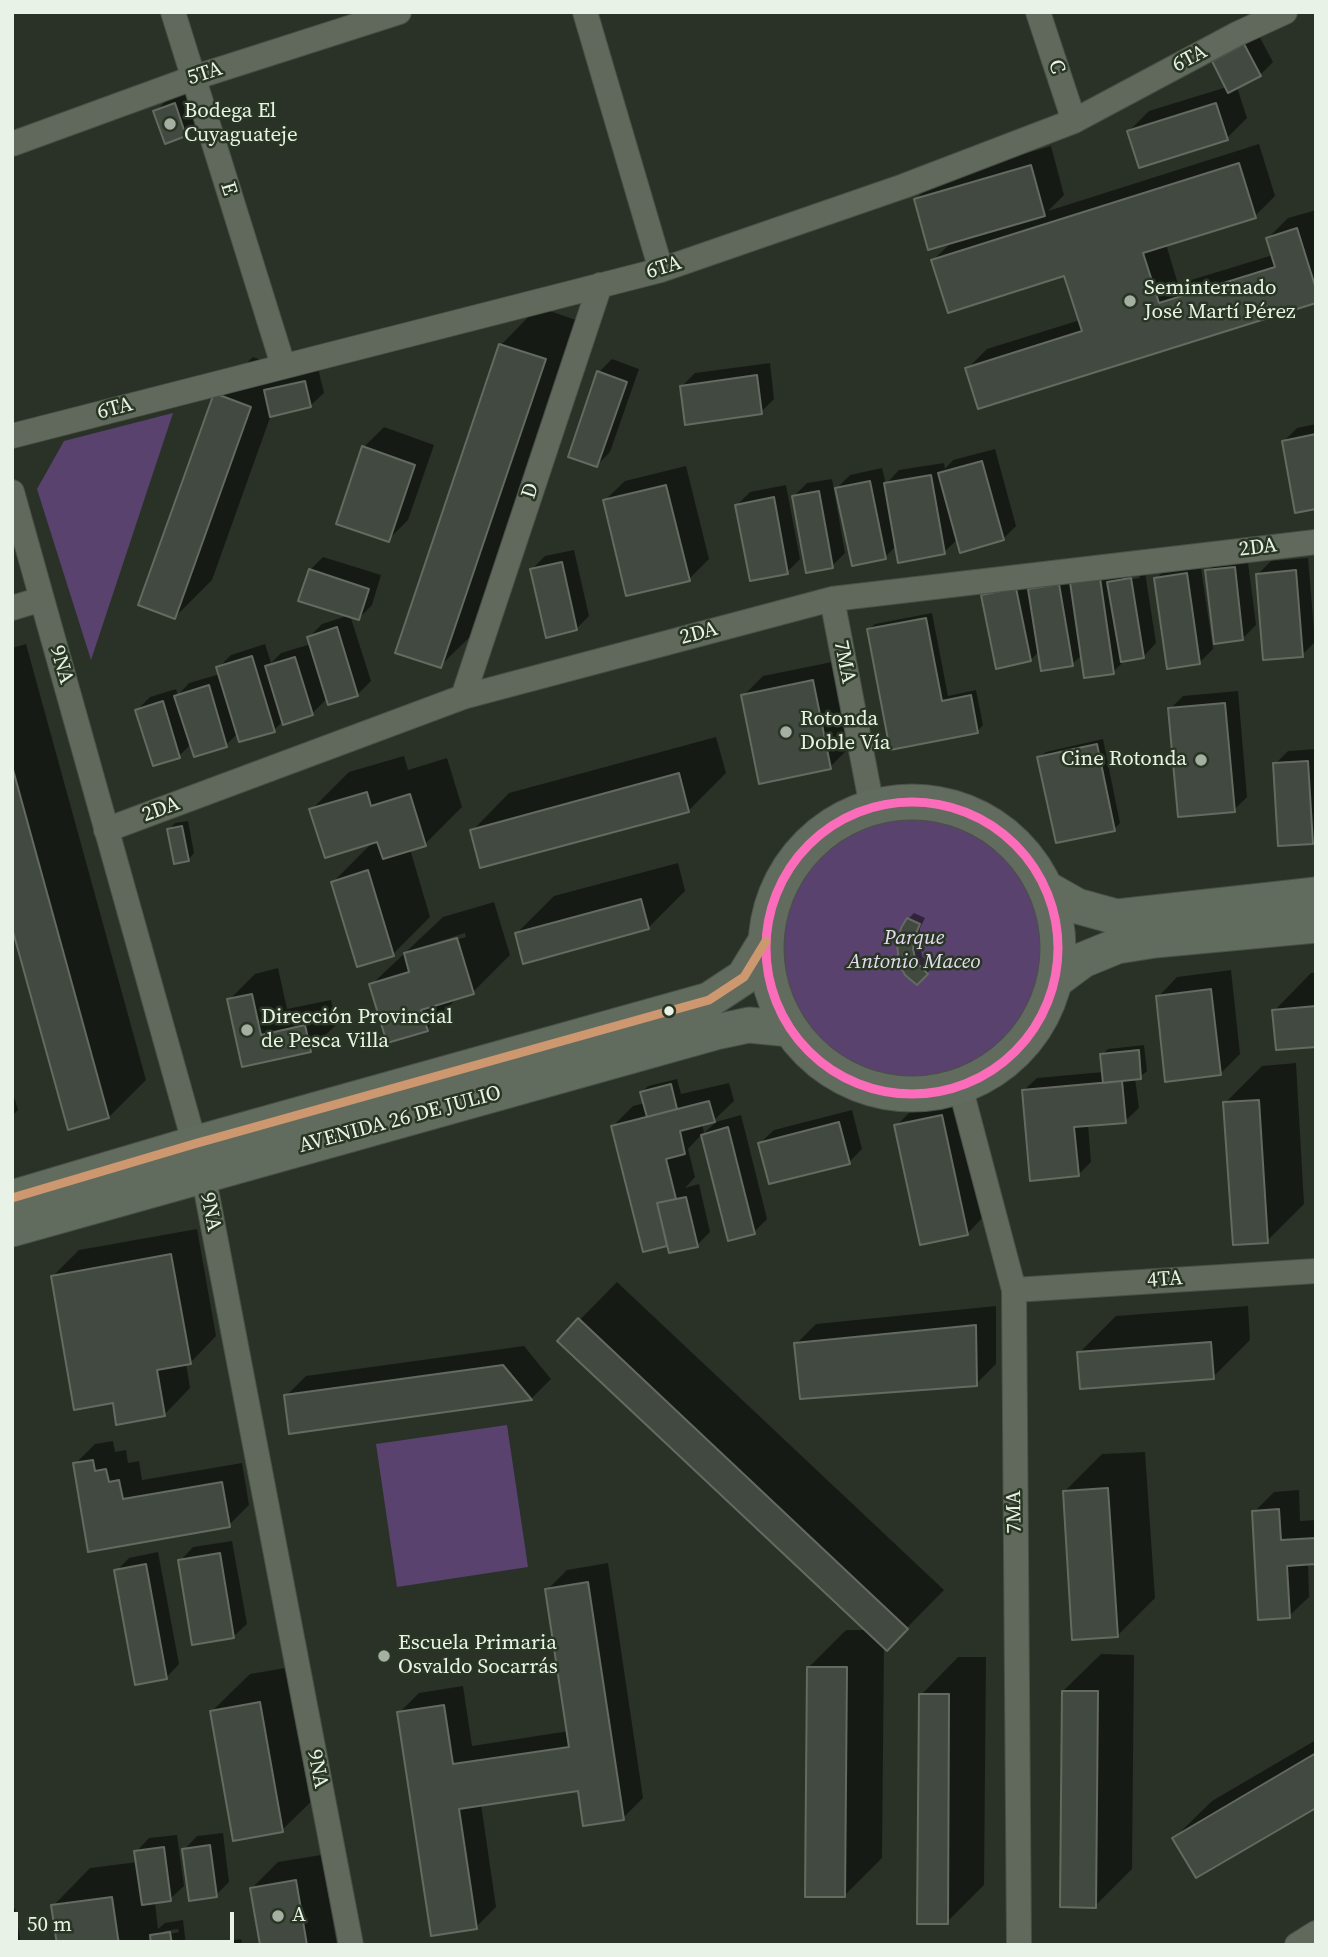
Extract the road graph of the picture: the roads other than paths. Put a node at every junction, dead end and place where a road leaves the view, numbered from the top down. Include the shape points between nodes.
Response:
1 (173, 12) edge
2 (399, 12) edge
3 (585, 12) edge
4 (1038, 12) edge
5 (1285, 12) edge
6 (193, 78) junction
7 (1074, 121) junction
8 (12, 144) edge
9 (661, 270) junction
10 (600, 285) junction
11 (283, 365) junction
12 (12, 436) edge
13 (12, 492) edge
14 (1316, 542) edge
15 (42, 599) junction
16 (832, 599) junction
17 (12, 608) edge
18 (463, 697) junction
19 (872, 807) junction
20 (106, 830) junction
21 (1047, 889) junction
22 (1316, 895) edge
23 (1316, 925) edge
24 (766, 941) junction
25 (1056, 980) junction
26 (790, 1029) junction
27 (960, 1086) junction
28 (199, 1159) junction
29 (12, 1198) edge
30 (12, 1229) edge
31 (1316, 1271) edge
32 (1014, 1290) junction
33 (1316, 1933) edge
34 (351, 1945) edge
35 (1019, 1945) edge
36 (1297, 1945) edge

1 - 6 street, E
2 - 6 street, 5TA
3 - 9 street
4 - 7 street, C
5 - 7 street, 6TA
6 - 8 street, 5TA
6 - 11 street, E
7 - 9 street, 6TA
9 - 10 street, 6TA
10 - 11 street, 6TA
10 - 18 street, D
11 - 12 street, 6TA
13 - 15 street, 9NA
14 - 16 street, 2DA
15 - 17 street
15 - 20 street, 9NA
16 - 18 street, 2DA
16 - 19 street, 7MA
18 - 20 street, 2DA
19 - 21 main road via 935,802 981,818 1020,848
19 - 24 main road via 839,820 801,851 776,893
20 - 28 street, 9NA
21 - 22 main road via 1077,906 1116,917
21 - 25 main road via 1059,937
23 - 25 main road via 1117,946 1083,960
24 - 26 main road via 772,990
24 - 28 main road, AVENIDA 26 DE JULIO via 744,977 709,1000
25 - 27 main road via 1041,1020 1015,1054
26 - 27 main road via 819,1061 855,1083 897,1094 939,1093
26 - 28 main road, AVENIDA 26 DE JULIO via 749,1025 716,1032
27 - 32 street, 7MA
28 - 29 main road, AVENIDA 26 DE JULIO
28 - 30 main road, AVENIDA 26 DE JULIO
28 - 34 street, 9NA
31 - 32 street, 4TA
32 - 35 street, 7MA
33 - 36 street

